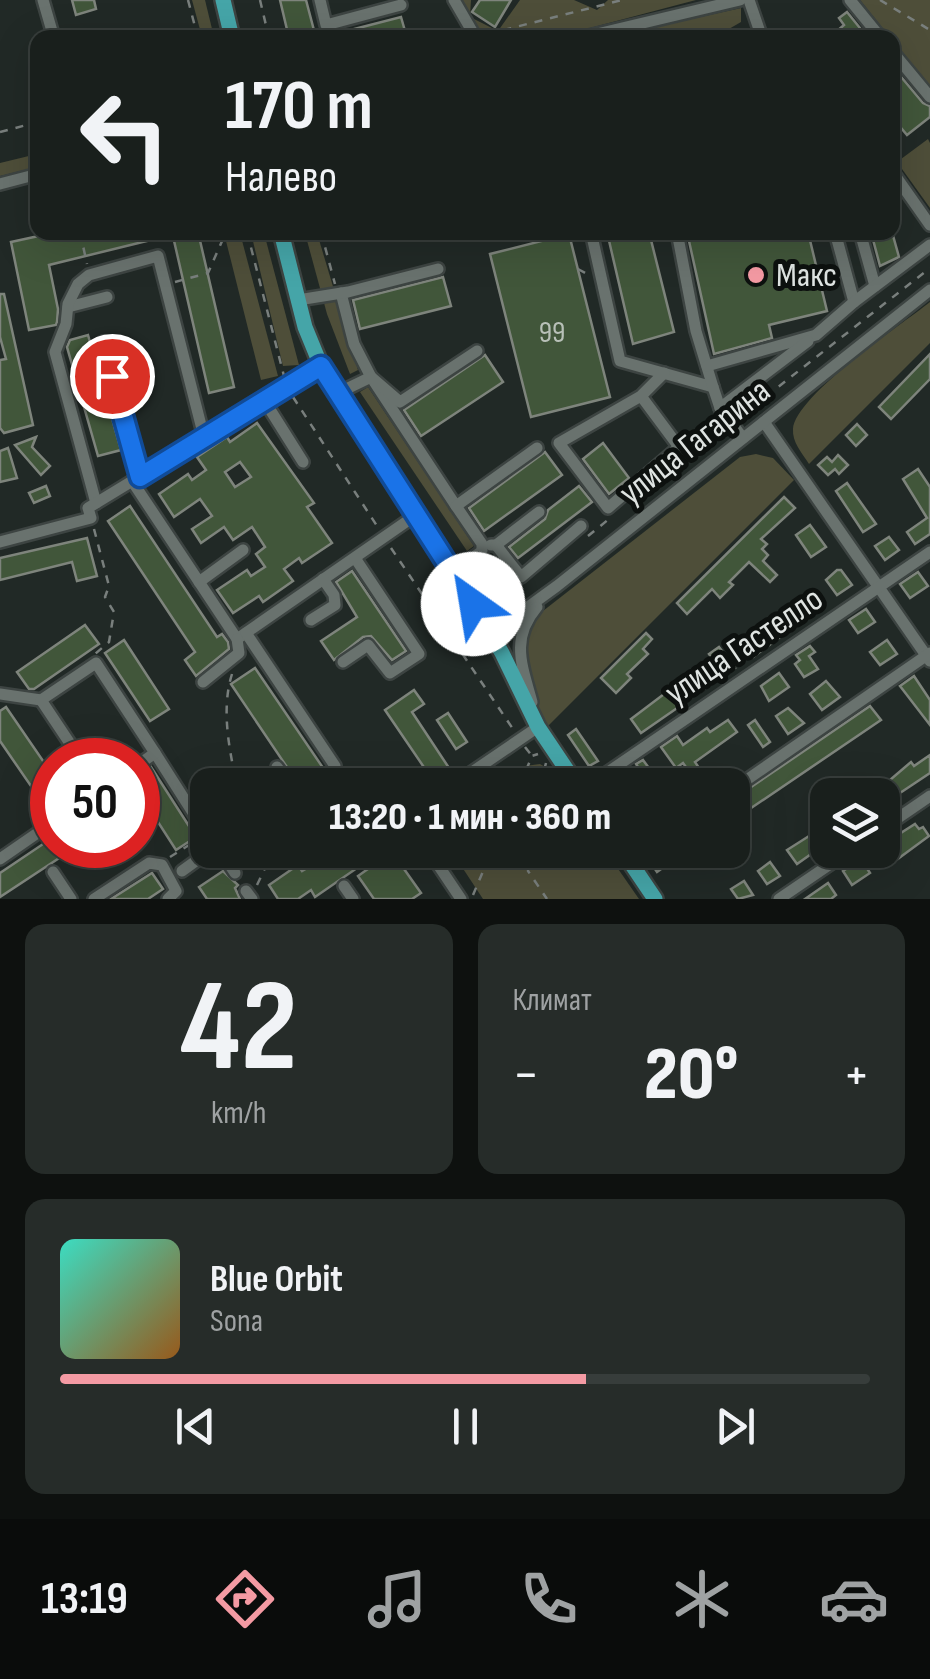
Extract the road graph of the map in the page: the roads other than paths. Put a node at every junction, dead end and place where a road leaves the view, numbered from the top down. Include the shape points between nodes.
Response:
1 (42, 0) edge
2 (223, 0) edge
3 (320, 0) edge
4 (740, 0) edge
5 (749, 0) edge
6 (850, 0) edge
7 (460, 2) edge
8 (402, 4) dead end
9 (51, 30) edge
10 (230, 30) edge
11 (473, 30) edge
12 (631, 30) edge
13 (759, 30) edge
14 (874, 30) edge
15 (900, 61) edge
16 (930, 97) edge
17 (30, 176) edge
18 (900, 183) edge
19 (0, 184) edge
20 (900, 192) edge
21 (916, 205) junction
22 (930, 225) edge
23 (283, 240) edge
24 (593, 240) edge
25 (679, 240) edge
26 (836, 240) edge
27 (862, 240) edge
28 (930, 245) edge
29 (438, 269) dead end
30 (874, 286) junction
31 (930, 290) edge
32 (342, 294) junction
33 (107, 297) dead end
34 (298, 300) junction
35 (854, 302) junction
36 (68, 307) junction
37 (816, 335) junction
38 (104, 342) dead end
39 (478, 351) dead end
40 (321, 366) junction
41 (707, 366) junction
42 (664, 373) junction
43 (371, 376) junction
44 (713, 387) junction
45 (338, 393) junction
46 (641, 396) junction
47 (264, 400) junction
48 (720, 408) junction
49 (764, 422) junction
50 (204, 437) junction
51 (743, 438) junction
52 (537, 448) dead end
53 (303, 462) dead end
54 (136, 479) junction
55 (96, 504) junction
56 (456, 506) junction
57 (539, 512) dead end
58 (416, 515) junction
59 (581, 526) dead end
60 (0, 542) edge
61 (482, 544) junction
62 (496, 545) junction
63 (243, 550) dead end
64 (930, 552) edge
65 (355, 558) junction
66 (453, 572) junction
67 (323, 580) junction
68 (199, 582) junction
69 (557, 586) junction
70 (879, 587) junction
71 (312, 620) dead end
72 (491, 634) junction
73 (242, 636) junction
74 (929, 656) edge
75 (342, 662) dead end
76 (203, 682) dead end
77 (0, 694) edge
78 (41, 700) junction
79 (541, 732) junction
80 (66, 738) edge
81 (146, 738) edge
82 (160, 759) edge
83 (334, 766) dead end
84 (477, 768) edge
85 (565, 768) edge
86 (615, 768) edge
87 (750, 778) edge
88 (930, 796) edge
89 (190, 808) edge
90 (900, 816) edge
91 (30, 838) edge
92 (0, 859) edge
93 (190, 865) edge
94 (232, 868) edge
95 (440, 868) edge
96 (634, 868) edge
97 (825, 868) edge
98 (182, 871) dead end
99 (53, 872) dead end
100 (235, 873) dead end
101 (344, 886) dead end
102 (72, 899) edge
103 (94, 899) edge
104 (168, 899) edge
105 (353, 899) edge
106 (462, 899) edge
107 (656, 899) edge
108 (779, 899) edge

1 - 9 street
2 - 10 main road
3 - 8 street via 326,25
4 - 12 street
5 - 13 street
6 - 14 street
7 - 11 street
15 - 16 street
17 - 19 street
18 - 21 street
20 - 21 street
21 - 22 street
23 - 34 main road
24 - 42 street via 620,361
25 - 41 street
26 - 35 street
27 - 30 street
28 - 30 street
29 - 32 street
30 - 35 street
31 - 49 street, улица Гагарина
32 - 34 street
32 - 43 street via 354,344
33 - 36 street
34 - 40 main road
35 - 37 street
36 - 50 street via 89,275 158,256
36 - 55 street via 54,352
37 - 41 street
37 - 48 street
38 - 54 street
39 - 43 street via 400,402
40 - 45 main road
40 - 47 street
41 - 44 street
42 - 44 street
42 - 46 street
43 - 45 street
43 - 56 street
44 - 48 street
45 - 58 main road
46 - 46 street via 559,443 608,508 679,448
47 - 50 street
47 - 53 street
48 - 51 street
49 - 51 street, улица Гагарина
49 - 70 street
50 - 54 street
51 - 69 street, улица Гагарина
52 - 56 street
54 - 55 street
54 - 68 street
55 - 60 street via 88,508 91,518
56 - 61 street
57 - 62 street
58 - 65 street
58 - 66 main road
59 - 62 street via 521,576
61 - 62 street
61 - 66 street via 482,551
63 - 68 street
64 - 70 street, улица Гастелло
65 - 67 street
65 - 75 street via 419,654 390,674 368,645
66 - 72 main road
67 - 71 street via 335,605
67 - 73 street
68 - 73 street
69 - 72 street, улица Гагарина
69 - 79 street via 521,630 524,672
70 - 74 street
70 - 86 street, улица Гастелло
72 - 79 main road
73 - 76 street via 239,653
73 - 83 street
74 - 87 street
77 - 78 street
78 - 80 street
78 - 81 street via 96,663
79 - 84 street via 520,738
79 - 85 main road
82 - 89 street
88 - 90 street
91 - 92 street
93 - 98 street
94 - 100 street
95 - 106 street
96 - 107 main road
97 - 108 street
99 - 102 street
101 - 105 street
103 - 104 street via 149,863 162,865 174,884

